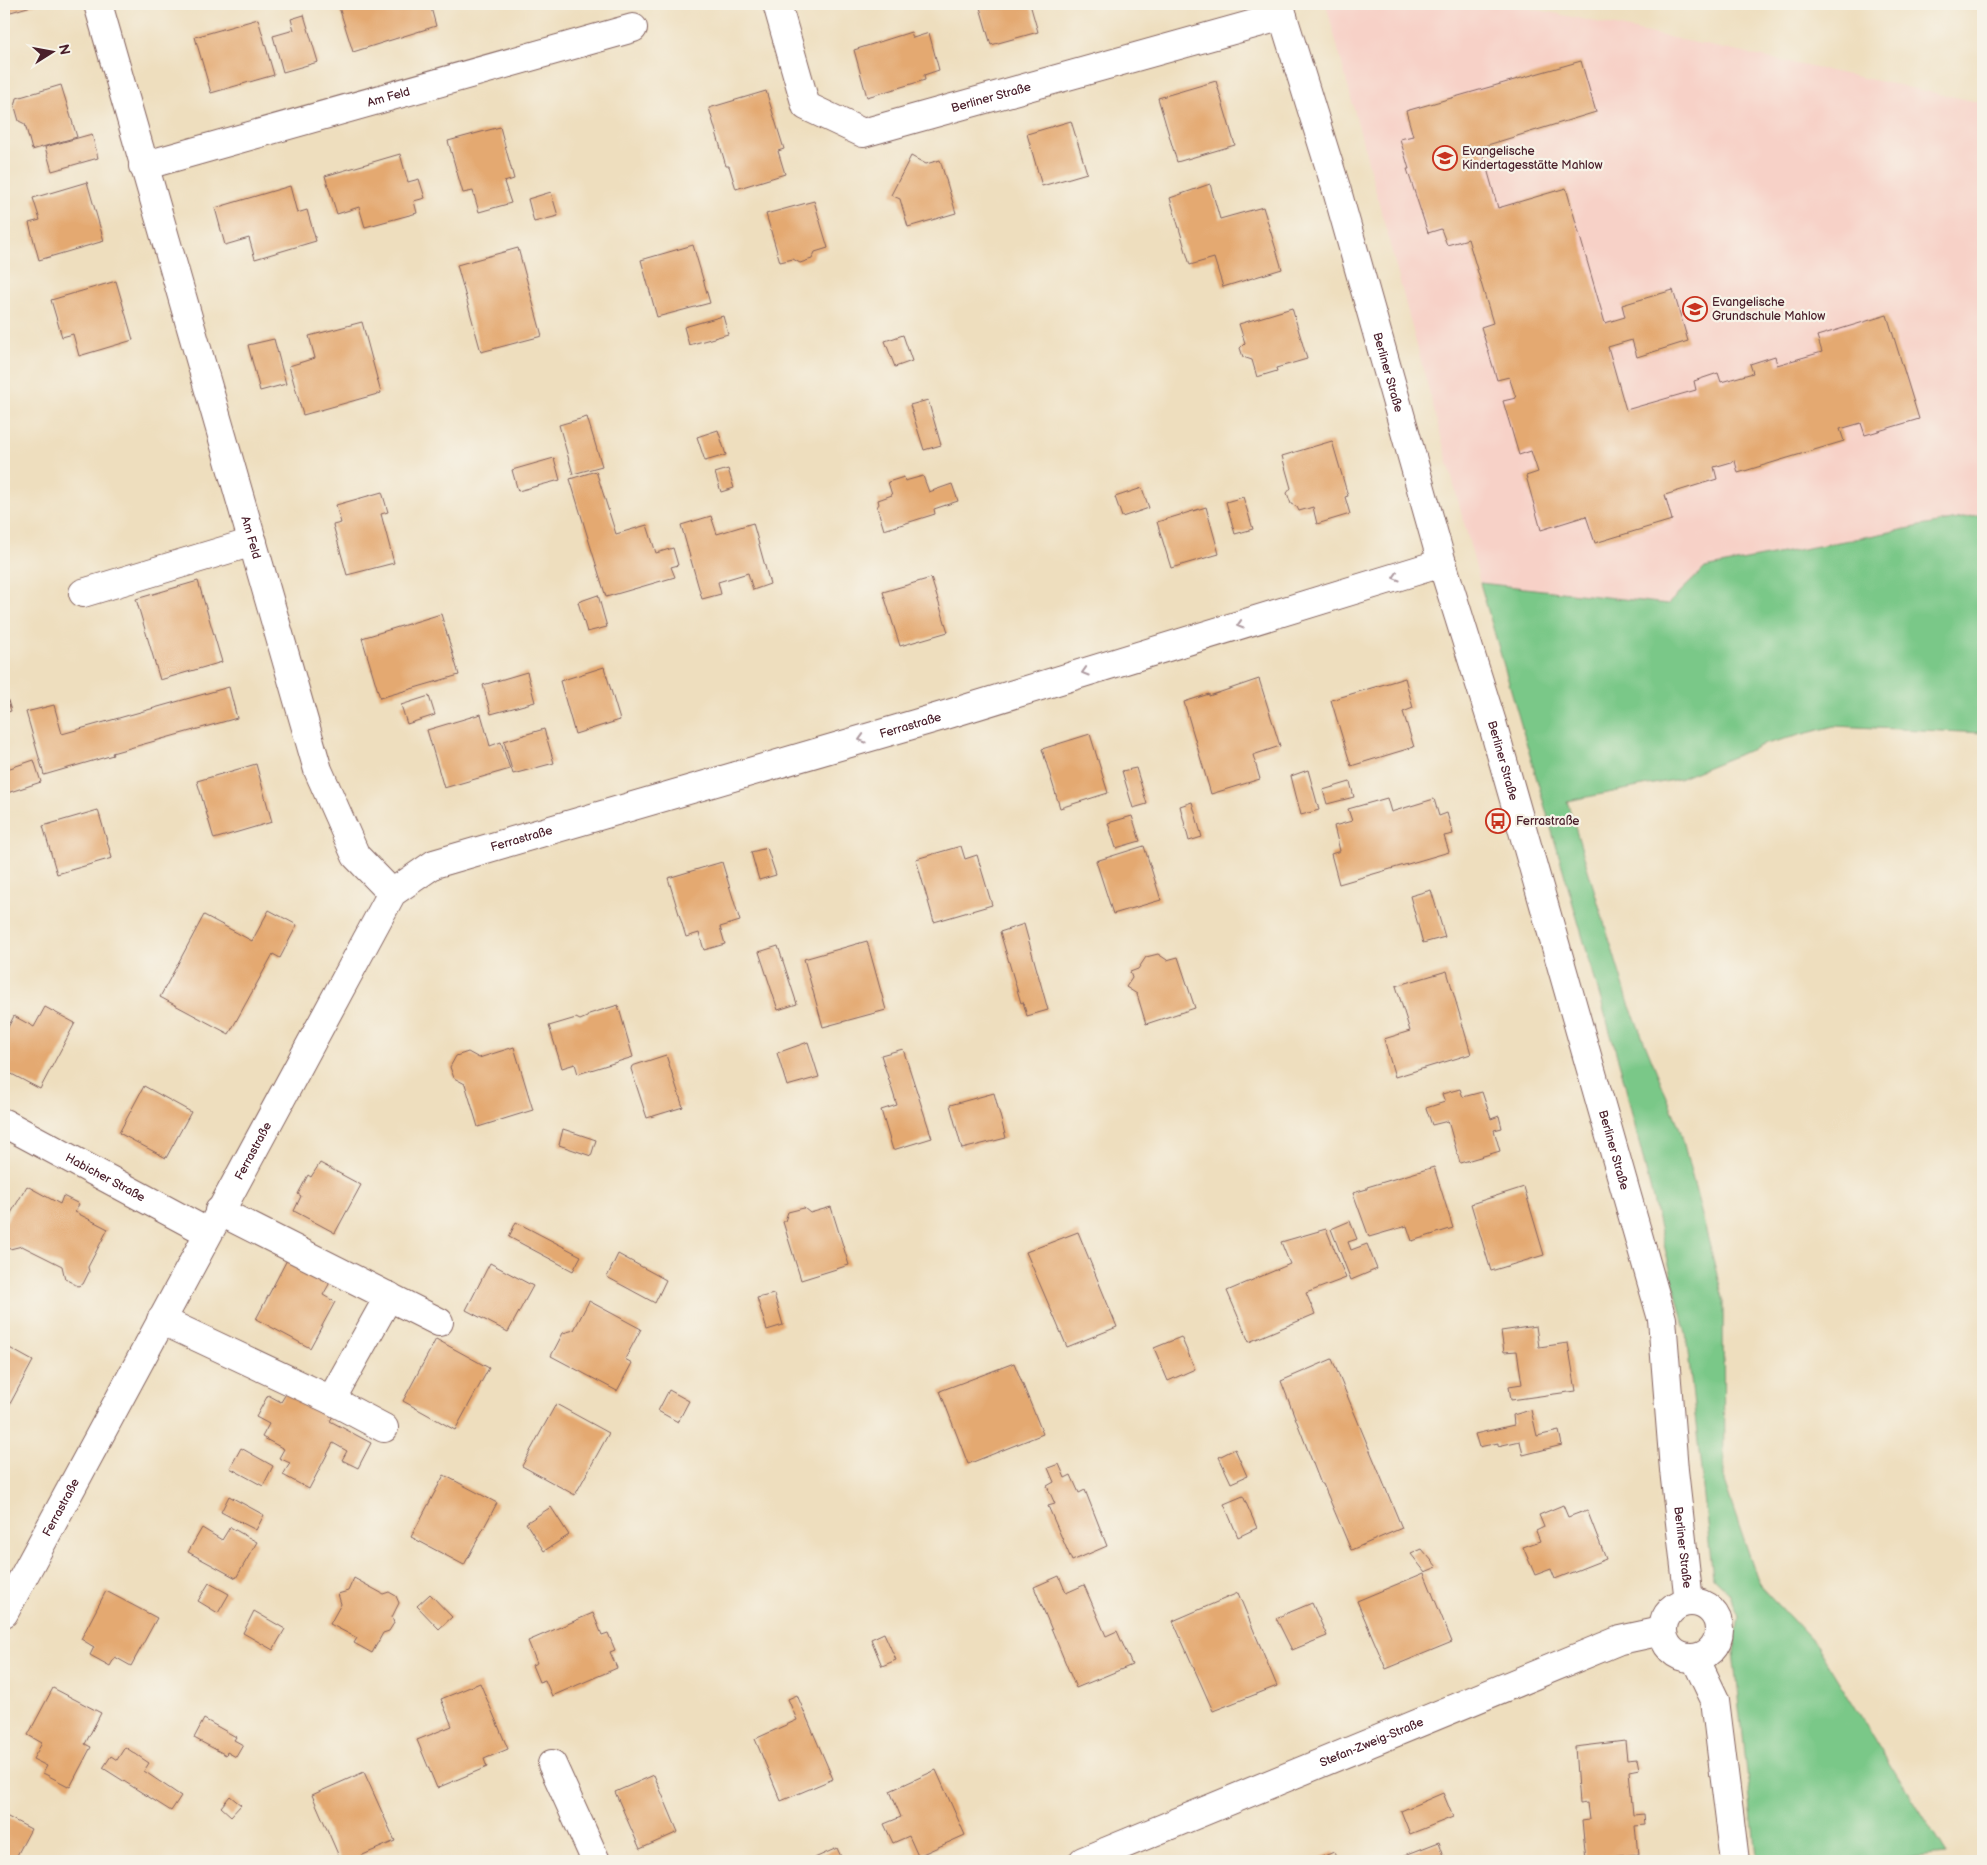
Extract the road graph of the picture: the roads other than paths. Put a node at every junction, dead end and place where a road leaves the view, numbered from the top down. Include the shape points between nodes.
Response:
1 (98, 4) edge
2 (777, 4) edge
3 (1281, 10) edge
4 (633, 28) dead end
5 (144, 166) junction
6 (252, 542) junction
7 (1442, 563) junction
8 (82, 593) dead end
9 (392, 893) junction
10 (4, 1123) edge
11 (214, 1222) junction
12 (389, 1296) junction
13 (161, 1320) junction
14 (439, 1322) dead end
15 (330, 1400) junction
16 (384, 1428) dead end
17 (1689, 1602) junction
18 (4, 1613) edge
19 (1662, 1631) junction
20 (1695, 1658) junction
21 (552, 1764) dead end
22 (596, 1861) edge
23 (1083, 1861) edge
24 (1735, 1861) edge

1 - 5 street, Am Feld
2 - 3 street, Berliner Straße via 806,106 863,133
3 - 7 street, Berliner Straße via 1337,190
4 - 5 street, Am Feld
5 - 6 street, Am Feld
6 - 8 street
6 - 9 street, Am Feld via 318,770 356,856
7 -> 9 street, Ferrastraße via 939,717 434,864
7 - 17 street, Berliner Straße via 1511,790 1662,1319
9 - 11 street, Ferrastraße
10 - 11 street, Habicher Straße
11 - 12 street, Habicher Straße
11 - 13 street, Ferrastraße
12 - 14 street, Habicher Straße
12 - 15 street
13 - 15 street
13 - 18 street, Ferrastraße
15 - 16 street
17 - 19 street, Berliner Straße via 1671,1610
17 - 20 street, Berliner Straße via 1704,1605 1710,1610 1719,1623 1720,1631 1710,1652
19 - 20 street via 1672,1651
19 - 23 street, Stefan-Zweig-Straße via 1620,1640
20 - 24 street via 1715,1700
21 - 22 street

